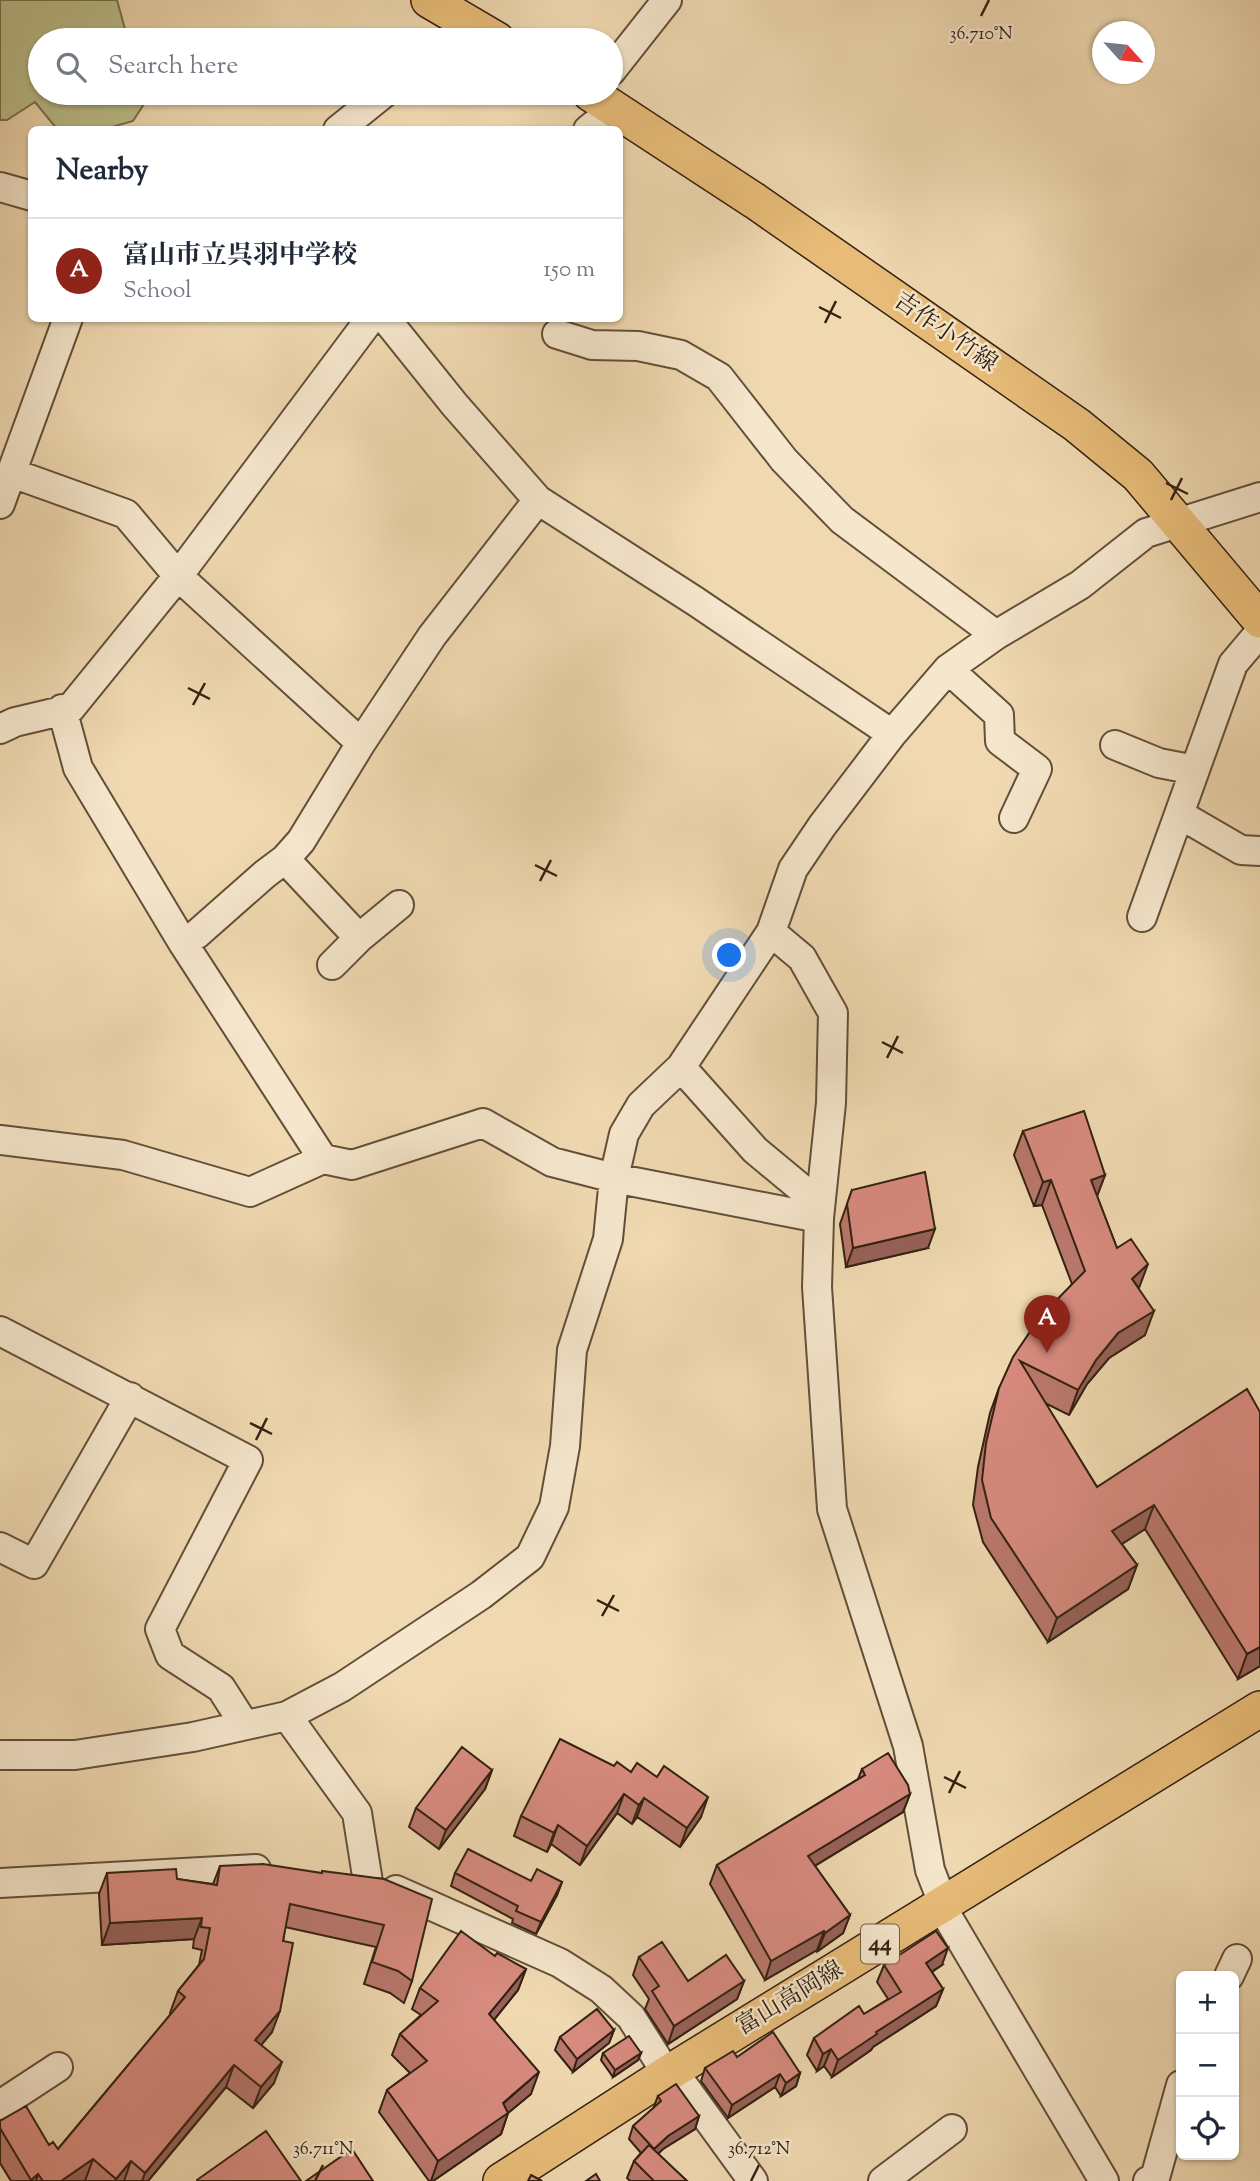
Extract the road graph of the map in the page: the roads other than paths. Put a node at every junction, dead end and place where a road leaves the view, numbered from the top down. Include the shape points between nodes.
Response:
1 (429, 0) edge
2 (667, 0) edge
3 (463, 28) edge
4 (623, 62) edge
5 (369, 105) edge
6 (609, 105) edge
7 (343, 126) edge
8 (0, 187) edge
9 (28, 195) edge
10 (67, 322) edge
11 (368, 322) edge
12 (388, 322) edge
13 (556, 334) dead end
14 (12, 473) junction
15 (1260, 497) edge
16 (538, 500) junction
17 (0, 504) edge
18 (1179, 523) junction
19 (178, 576) junction
20 (1260, 620) edge
21 (1260, 632) edge
22 (996, 635) junction
23 (948, 669) junction
24 (62, 709) junction
25 (0, 729) edge
26 (892, 734) junction
27 (361, 743) junction
28 (1115, 745) dead end
29 (1195, 770) junction
30 (1179, 814) junction
31 (1014, 818) dead end
32 (1260, 851) edge
33 (285, 859) junction
34 (399, 905) dead end
35 (1142, 918) dead end
36 (771, 932) junction
37 (359, 938) junction
38 (183, 943) junction
39 (332, 965) dead end
40 (681, 1066) junction
41 (0, 1140) edge
42 (323, 1159) junction
43 (614, 1178) junction
44 (820, 1211) junction
45 (0, 1331) edge
46 (130, 1397) junction
47 (0, 1547) edge
48 (1260, 1709) edge
49 (287, 1716) junction
50 (244, 1724) junction
51 (0, 1755) edge
52 (281, 1871) edge
53 (0, 1884) edge
54 (944, 1904) junction
55 (58, 2067) dead end
56 (670, 2072) junction
57 (1178, 2097) edge
58 (0, 2105) edge
59 (952, 2129) dead end
60 (501, 2181) edge
61 (753, 2181) edge
62 (883, 2181) edge
63 (1104, 2181) edge
64 (1148, 2181) edge

1 - 3 main road
2 - 4 street
5 - 7 street
6 - 18 main road, 吉作小竹線 via 1077,425 1138,475
8 - 9 street
10 - 14 street
11 - 19 street
12 - 16 street
13 - 22 street via 592,345 638,346 681,355 719,377 784,460 842,520
14 - 17 street
14 - 19 street via 126,514
15 - 18 street
16 - 26 street
16 - 27 street via 432,636
18 - 20 main road, 吉作小竹線
18 - 22 street via 1146,533 1080,585
19 - 24 street via 70,709
19 - 27 street
21 - 29 street via 1233,664
22 - 23 street
23 - 26 street
23 - 31 street via 999,715 1000,741 1037,769
24 - 25 street
24 - 38 street via 78,768
26 - 36 street via 793,869
27 - 33 street via 301,841
28 - 29 street via 1159,763
29 - 30 street
30 - 32 street via 1241,850
30 - 35 street
33 - 37 street
33 - 38 street
34 - 37 street
36 - 40 street
36 - 44 street via 802,958 832,1013 831,1103
37 - 39 street
38 - 42 street
40 - 43 street via 641,1105 624,1134
40 - 44 street via 755,1150
41 - 42 street via 122,1155 250,1192
42 - 43 street via 352,1165 483,1123 552,1161
43 - 44 street
43 - 49 street via 608,1239 572,1350 565,1446 554,1507 530,1557 342,1687
44 - 54 street via 817,1287 832,1509 908,1746 930,1870
45 - 46 street
46 - 47 street via 34,1564
46 - 50 street via 248,1460 160,1629 170,1655 221,1688
48 - 54 main road, 富山高岡線 / 44
49 - 50 street
49 - 56 street via 357,1813 356,1881 381,1884 560,1963 591,1982 631,2017
50 - 51 street via 193,1737 75,1755
52 - 53 street via 256,1868
54 - 56 main road, 富山高岡線 / 44
54 - 63 street
55 - 58 street
56 - 60 main road, 富山高岡線 / 44
56 - 61 street
57 - 64 street via 1155,2178
59 - 62 street

